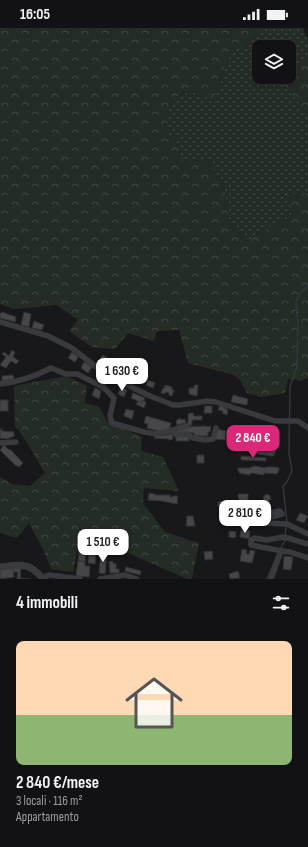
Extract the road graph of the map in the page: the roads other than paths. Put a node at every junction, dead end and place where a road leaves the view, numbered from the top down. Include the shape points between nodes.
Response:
1 (0, 322) edge
2 (105, 374) junction
3 (0, 384) edge
4 (103, 387) junction
5 (187, 426) dead end
6 (216, 428) dead end
7 (308, 428) edge
8 (172, 431) junction
9 (16, 442) dead end
10 (0, 443) edge
11 (220, 504) dead end
12 (227, 506) junction
13 (257, 508) dead end
14 (308, 534) edge
15 (308, 544) edge
16 (282, 551) junction
17 (308, 558) edge
18 (0, 567) edge
19 (44, 579) edge
20 (80, 579) edge
21 (100, 579) edge
22 (137, 579) edge
23 (271, 579) edge

1 - 2 street via 48,336 72,348
2 - 4 street
2 - 7 street via 173,405 216,402 275,421 298,421
3 - 4 street via 19,381 51,368 66,374 77,374
4 - 8 street via 114,398 110,416 112,423 148,433
5 - 8 street
6 - 8 street via 213,439 209,441 187,434 177,435
9 - 10 street
11 - 12 street
12 - 13 street via 229,504 246,509
12 - 14 street via 232,510 257,514 280,511 282,514 264,519 264,523 287,524
15 - 16 street via 285,537 251,540 251,545
16 - 17 street
16 - 23 street
18 - 19 street via 22,564
19 - 20 street via 50,575
21 - 22 street via 125,575

